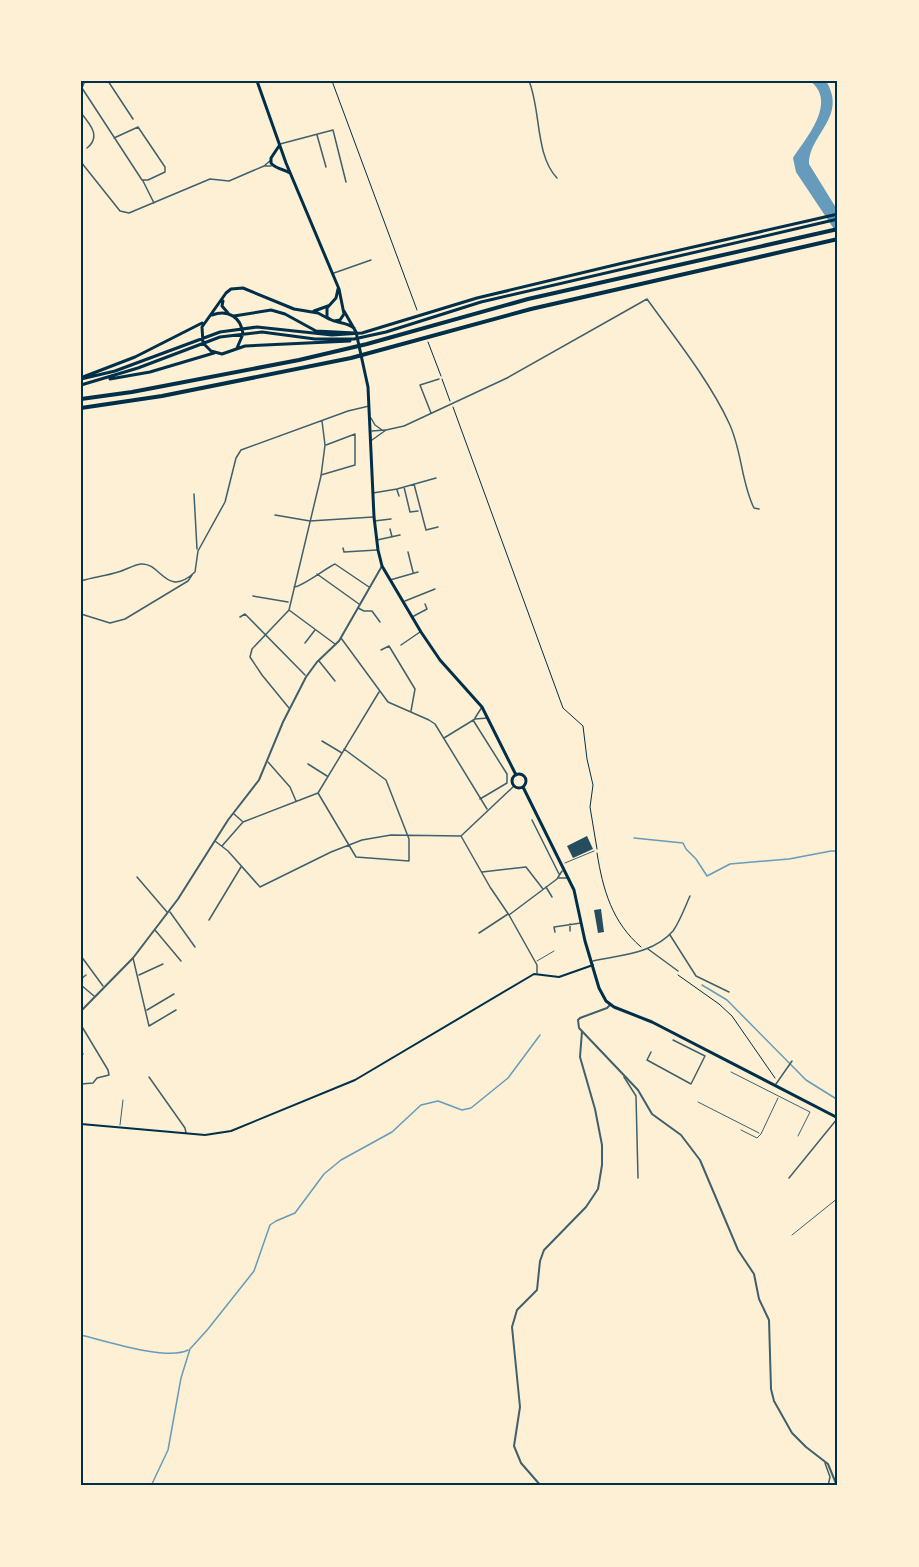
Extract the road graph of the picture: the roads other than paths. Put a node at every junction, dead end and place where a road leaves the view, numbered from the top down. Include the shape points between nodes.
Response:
1 (85, 81) edge
2 (108, 81) edge
3 (257, 81) edge
4 (529, 81) edge
5 (82, 89) edge
6 (81, 113) edge
7 (133, 119) dead end
8 (317, 134) junction
9 (114, 138) junction
10 (279, 144) junction
11 (87, 148) dead end
12 (273, 155) junction
13 (283, 155) junction
14 (271, 160) junction
15 (285, 161) junction
16 (81, 162) edge
17 (264, 166) junction
18 (273, 166) junction
19 (280, 167) junction
20 (326, 167) dead end
21 (290, 173) junction
22 (556, 178) dead end
23 (142, 180) junction
24 (148, 180) junction
25 (346, 182) dead end
26 (147, 188) junction
27 (154, 203) junction
28 (838, 214) edge
29 (838, 219) edge
30 (824, 220) junction
31 (836, 230) edge
32 (837, 240) edge
33 (371, 260) dead end
34 (333, 274) junction
35 (337, 285) junction
36 (224, 296) junction
37 (330, 305) junction
38 (344, 310) junction
39 (307, 311) junction
40 (228, 313) junction
41 (210, 316) junction
42 (234, 316) junction
43 (329, 319) junction
44 (334, 321) junction
45 (204, 322) junction
46 (355, 329) junction
47 (245, 330) junction
48 (350, 333) junction
49 (363, 335) junction
50 (354, 339) junction
51 (196, 343) junction
52 (237, 348) junction
53 (216, 354) junction
54 (81, 379) edge
55 (439, 379) dead end
56 (102, 380) junction
57 (81, 385) edge
58 (81, 399) edge
59 (370, 406) junction
60 (81, 408) edge
61 (432, 414) junction
62 (370, 417) junction
63 (322, 421) junction
64 (382, 430) junction
65 (386, 430) junction
66 (371, 432) junction
67 (377, 435) junction
68 (371, 441) junction
69 (325, 445) junction
70 (321, 476) junction
71 (436, 478) dead end
72 (414, 483) junction
73 (404, 486) junction
74 (397, 489) junction
75 (372, 493) junction
76 (194, 494) dead end
77 (399, 496) dead end
78 (759, 509) dead end
79 (418, 511) dead end
80 (275, 514) dead end
81 (374, 519) junction
82 (391, 519) dead end
83 (310, 521) junction
84 (438, 527) dead end
85 (390, 529) dead end
86 (400, 535) dead end
87 (392, 538) junction
88 (376, 540) junction
89 (343, 548) dead end
90 (378, 550) junction
91 (198, 551) junction
92 (351, 552) junction
93 (408, 552) dead end
94 (351, 558) dead end
95 (382, 566) junction
96 (418, 572) dead end
97 (414, 573) junction
98 (192, 574) junction
99 (316, 574) junction
100 (390, 580) junction
101 (81, 581) edge
102 (294, 586) junction
103 (369, 587) junction
104 (435, 589) dead end
105 (253, 596) dead end
106 (289, 602) junction
107 (404, 602) junction
108 (425, 604) dead end
109 (358, 606) junction
110 (289, 610) junction
111 (81, 614) edge
112 (240, 617) dead end
113 (412, 617) junction
114 (380, 622) dead end
115 (316, 629) junction
116 (421, 632) junction
117 (265, 635) junction
118 (341, 638) junction
119 (305, 643) dead end
120 (335, 645) junction
121 (401, 645) dead end
122 (381, 650) dead end
123 (319, 660) junction
124 (306, 677) junction
125 (335, 681) dead end
126 (380, 692) junction
127 (482, 707) junction
128 (290, 708) junction
129 (411, 712) junction
130 (489, 718) junction
131 (474, 720) junction
132 (443, 738) junction
133 (322, 741) dead end
134 (344, 749) junction
135 (342, 753) junction
136 (267, 761) junction
137 (308, 764) dead end
138 (516, 775) junction
139 (328, 776) junction
140 (514, 786) junction
141 (523, 787) junction
142 (318, 793) junction
143 (480, 799) junction
144 (296, 801) junction
145 (487, 810) junction
146 (233, 813) junction
147 (532, 820) dead end
148 (243, 822) junction
149 (408, 835) junction
150 (461, 836) junction
151 (214, 841) junction
152 (349, 845) junction
153 (222, 846) junction
154 (594, 851) dead end
155 (565, 865) junction
156 (241, 866) junction
157 (481, 872) junction
158 (560, 874) junction
159 (136, 877) dead end
160 (557, 879) junction
161 (570, 879) junction
162 (544, 888) junction
163 (690, 896) dead end
164 (552, 897) dead end
165 (169, 912) junction
166 (508, 915) junction
167 (209, 920) dead end
168 (581, 923) junction
169 (570, 924) junction
170 (155, 930) junction
171 (570, 931) dead end
172 (555, 932) dead end
173 (479, 933) dead end
174 (670, 934) junction
175 (195, 947) dead end
176 (647, 949) junction
177 (554, 951) dead end
178 (81, 956) edge
179 (133, 958) junction
180 (181, 961) dead end
181 (535, 962) junction
182 (592, 963) junction
183 (163, 964) dead end
184 (677, 972) road end
185 (537, 974) junction
186 (86, 975) dead end
187 (139, 975) junction
188 (81, 979) edge
189 (81, 985) edge
190 (103, 986) junction
191 (729, 992) dead end
192 (174, 993) dead end
193 (94, 996) junction
194 (610, 1005) junction
195 (176, 1010) dead end
196 (81, 1011) edge
197 (146, 1011) junction
198 (81, 1025) edge
199 (582, 1031) junction
200 (673, 1040) dead end
201 (651, 1052) dead end
202 (708, 1052) junction
203 (705, 1056) junction
204 (792, 1062) dead end
205 (731, 1072) dead end
206 (624, 1076) junction
207 (149, 1077) dead end
208 (81, 1084) edge
209 (775, 1086) junction
210 (780, 1093) junction
211 (123, 1100) dead end
212 (698, 1102) dead end
213 (838, 1118) edge
214 (81, 1124) edge
215 (120, 1128) junction
216 (741, 1130) dead end
217 (186, 1133) junction
218 (761, 1134) junction
219 (798, 1136) dead end
220 (638, 1178) dead end
221 (789, 1178) dead end
222 (838, 1198) edge
223 (792, 1235) dead end
224 (819, 1455) junction
225 (541, 1486) edge
226 (828, 1486) edge
227 (837, 1486) edge

1 - 5 street
2 - 7 street
3 - 10 main road
4 - 22 street via 546,162
5 - 9 street
6 - 11 street via 95,138
8 - 10 street
8 - 20 street
8 - 25 street via 333,130
9 - 23 street
9 - 24 street via 138,127 166,169
10 - 12 main road
10 - 13 main road
12 - 13 main road
12 - 14 main road
13 - 15 main road
14 - 17 street
14 - 18 main road
15 - 19 main road
15 - 21 main road
16 - 27 street via 120,211 129,213
17 - 18 street
17 - 27 street via 229,181 210,179
18 - 19 main road
19 - 21 main road
21 - 34 main road
23 - 24 street
23 - 26 street
24 - 26 street
26 - 27 street
28 - 30 main road
29 - 30 main road
30 - 49 main road via 477,298
31 - 58 highway via 528,299 350,348
32 - 60 highway via 531,309 369,354 162,396
33 - 34 street
34 - 35 main road
35 - 37 main road via 337,296
35 - 38 main road
36 - 39 main road via 231,289 243,288
36 - 40 main road via 222,306
36 - 41 main road
37 - 38 main road via 337,303
37 - 39 main road
37 - 43 main road via 326,311
38 - 44 main road via 342,319
38 - 46 main road
39 - 43 main road
40 - 41 main road
40 - 42 main road
41 - 45 main road
42 - 48 main road via 271,310 312,330
42 - 52 main road via 243,334
43 - 44 main road
44 - 46 main road
45 - 53 main road via 201,338
45 - 54 main road
46 - 59 main road
47 - 48 main road via 269,327 322,334
47 - 50 main road via 329,340
47 - 51 main road
48 - 49 main road
49 - 50 main road
50 - 52 main road via 342,343
51 - 54 main road
51 - 56 main road
52 - 53 main road
53 - 56 main road
55 - 61 street via 420,385
56 - 57 main road
59 - 62 main road
59 - 63 street
61 - 65 street
61 - 78 street via 507,378 647,299 730,424 748,496 754,508
62 - 64 street
62 - 66 main road
63 - 69 street
63 - 91 street via 242,450 236,458 225,502
64 - 65 street
64 - 66 street
65 - 67 street
66 - 67 street
66 - 68 main road
67 - 68 street
68 - 75 main road
69 - 70 street
69 - 70 street via 355,434 355,465
70 - 83 street
71 - 72 street
72 - 73 street
72 - 84 street via 426,530
73 - 74 street
73 - 79 street via 410,513
74 - 75 street
74 - 77 street
75 - 81 main road
76 - 91 street
80 - 83 street
81 - 82 street
81 - 83 street
81 - 88 main road
83 - 102 street
85 - 87 street
86 - 87 street
87 - 88 street
88 - 90 main road
89 - 92 street via 344,552
90 - 92 street
90 - 95 main road
91 - 98 street
92 - 94 street
93 - 97 street
95 - 100 main road
95 - 103 street
96 - 97 street
97 - 100 street
98 - 101 street via 171,582 140,564
98 - 111 street via 192,579 125,620 110,623
99 - 102 street
99 - 103 street via 337,564
99 - 109 street
100 - 107 main road
102 - 106 street
103 - 109 street
104 - 107 street
105 - 106 street
106 - 110 street
107 - 113 main road
108 - 113 street via 427,609
109 - 114 street via 372,611
109 - 118 street
110 - 115 street
110 - 117 street
112 - 117 street via 245,614
113 - 116 main road
115 - 119 street
115 - 120 street
116 - 121 street
116 - 127 main road
117 - 124 street
117 - 128 street via 252,649 251,659
118 - 120 street
118 - 126 street
120 - 123 street
122 - 129 street via 389,646 413,685
123 - 124 street
123 - 125 street
124 - 128 street
126 - 129 street via 388,702
126 - 134 street
127 - 130 main road
127 - 131 street
128 - 136 street
129 - 132 street via 435,724
130 - 131 street
130 - 138 main road
131 - 132 street
131 - 143 street via 507,774 507,783
132 - 143 street
133 - 135 street
134 - 135 street
134 - 149 street via 386,780
135 - 139 street
136 - 144 street via 290,787
136 - 146 street via 259,780
137 - 139 street
138 - 140 main road via 512,780
138 - 141 main road via 526,779
139 - 142 street
140 - 141 main road
140 - 145 street
141 - 155 main road
142 - 144 street
142 - 152 street
143 - 145 street
144 - 148 street
145 - 150 street
146 - 148 street
146 - 151 street
147 - 158 street
148 - 153 street
149 - 150 street
149 - 152 street via 378,836
149 - 152 street via 409,861 358,859
150 - 157 street
151 - 153 street
151 - 165 street
152 - 156 street via 262,886
153 - 156 street
154 - 155 lane
155 - 158 street
155 - 161 main road
156 - 167 street
157 - 162 street via 526,867
157 - 166 street
158 - 160 street
159 - 165 street
160 - 161 street
160 - 162 street
161 - 168 main road
162 - 164 street
162 - 166 street
163 - 174 street
165 - 170 street
165 - 175 street
166 - 173 street
166 - 181 street
168 - 169 street
168 - 182 main road
169 - 171 street
169 - 172 street via 554,927
170 - 179 street
170 - 180 street
174 - 176 street
174 - 191 street via 696,976
176 - 182 street
176 - 184 street
177 - 181 lane
178 - 190 street
179 - 187 street
179 - 190 street
181 - 185 street
182 - 185 main road via 559,977
182 - 194 main road via 599,988
183 - 187 street
185 - 217 main road via 355,1080 231,1131 209,1135
186 - 188 street
187 - 197 street
189 - 193 street
190 - 193 street
192 - 197 street
193 - 196 street
194 - 199 street via 580,1018
194 - 202 main road via 642,1017
195 - 197 street via 149,1026
198 - 208 street via 109,1075
199 - 206 street
199 - 225 street via 580,1057 602,1144 598,1189 544,1250 539,1286 517,1310 512,1327 520,1407 514,1446 521,1463
200 - 203 street
201 - 203 street via 647,1060 691,1084
202 - 203 street
202 - 209 main road
204 - 209 street
205 - 210 lane
206 - 220 street via 636,1096
206 - 224 street via 652,1114 681,1135 700,1160 738,1250 753,1274 769,1320 774,1401 792,1433
207 - 217 street
209 - 210 main road
210 - 213 main road
210 - 218 lane
210 - 219 lane via 810,1112
211 - 215 lane
212 - 218 lane
213 - 221 street
214 - 215 main road
215 - 217 main road
216 - 218 lane via 757,1138
222 - 223 lane
224 - 226 street via 829,1470
224 - 227 street via 828,1464

